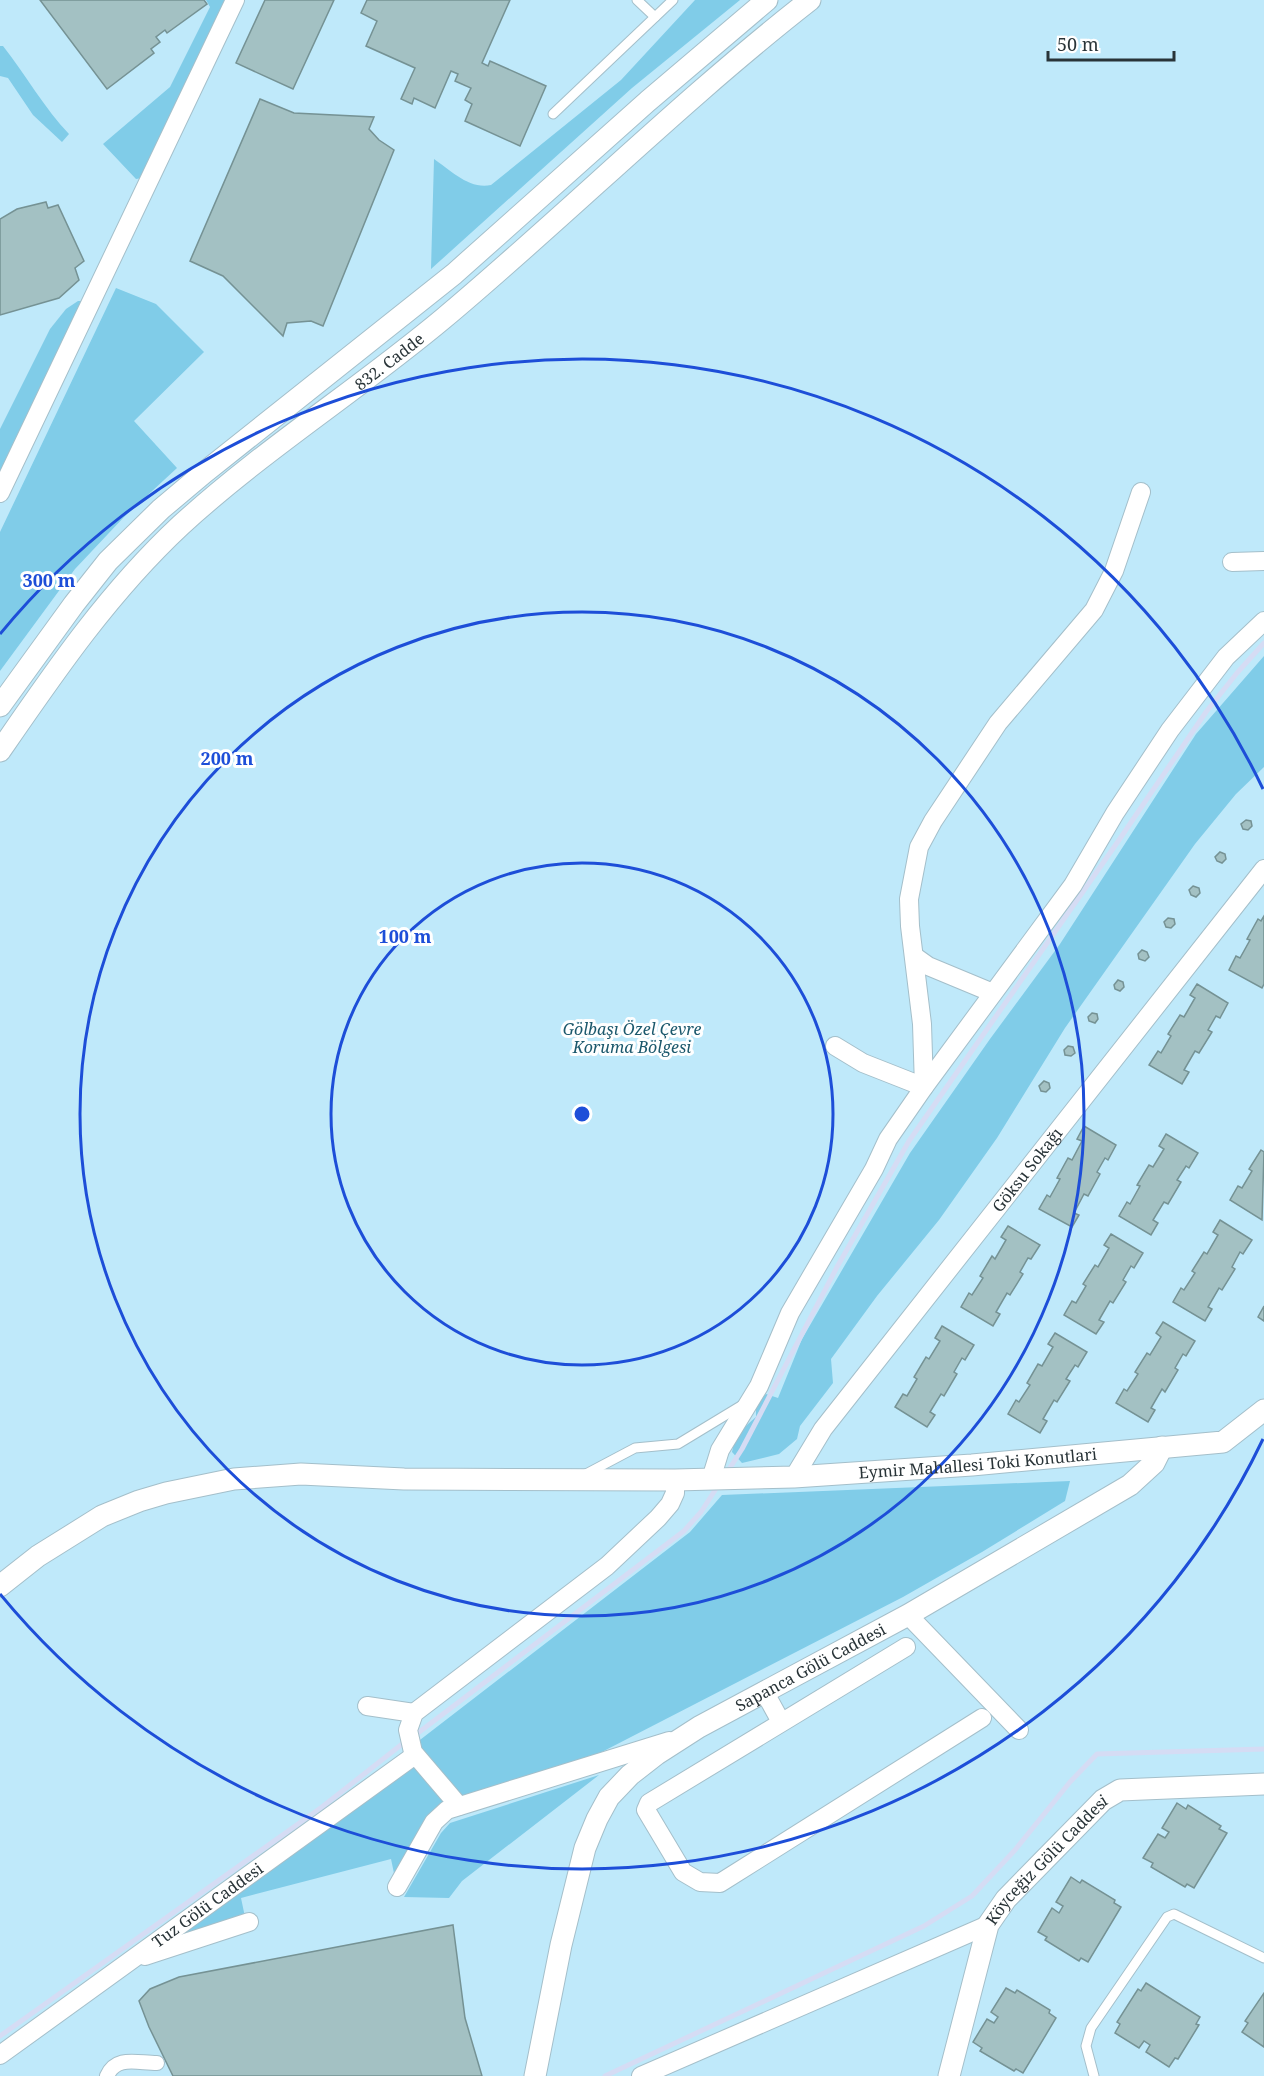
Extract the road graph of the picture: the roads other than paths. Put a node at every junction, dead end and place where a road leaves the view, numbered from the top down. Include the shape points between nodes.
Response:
1 (235, 0) edge
2 (637, 0) edge
3 (673, 0) edge
4 (768, 0) edge
5 (810, 0) edge
6 (655, 17) junction
7 (553, 114) dead end
8 (357, 352) junction
9 (374, 373) junction
10 (1141, 492) dead end
11 (0, 493) edge
12 (1264, 561) edge
13 (1232, 562) dead end
14 (1264, 621) edge
15 (0, 706) edge
16 (0, 751) edge
17 (1264, 869) edge
18 (914, 956) junction
19 (993, 993) junction
20 (835, 1046) dead end
21 (924, 1087) junction
22 (751, 1399) junction
23 (1264, 1410) edge
24 (1162, 1447) junction
25 (794, 1477) junction
26 (711, 1479) junction
27 (575, 1480) junction
28 (675, 1480) junction
29 (0, 1586) edge
30 (908, 1616) junction
31 (906, 1647) dead end
32 (764, 1691) junction
33 (367, 1706) dead end
34 (982, 1718) dead end
35 (782, 1722) junction
36 (1019, 1730) dead end
37 (412, 1736) junction
38 (683, 1737) junction
39 (1264, 1784) edge
40 (459, 1806) junction
41 (397, 1887) dead end
42 (249, 1922) dead end
43 (988, 1925) junction
44 (1264, 1958) edge
45 (129, 1961) junction
46 (0, 2055) edge
47 (157, 2063) dead end
48 (107, 2076) edge
49 (535, 2076) edge
50 (641, 2076) edge
51 (950, 2076) edge
52 (1094, 2076) edge

1 - 11 street
2 - 6 lane
3 - 6 lane
4 - 8 street, 832. Cadde via 454,274
5 - 9 street, 832. Cadde via 693,96 442,320
6 - 7 lane
8 - 9 street
8 - 15 street, 832. Cadde via 205,472 131,538 74,604
9 - 16 street, 832. Cadde via 208,501 151,555 97,616
10 - 18 street via 1114,571 1094,610 998,723 919,847 909,899
12 - 13 street
14 - 19 street via 1226,657 1176,722 1073,885
17 - 25 street, Göksu Sokağı via 823,1430
18 - 19 street via 928,966
18 - 21 street
19 - 21 street
20 - 21 street
21 - 22 street via 888,1139 790,1313
22 - 26 street via 720,1450
22 - 27 lane via 678,1444 635,1448
23 - 24 street via 1223,1442
24 - 25 street, Eymir Mahallesi Toki Konutlari
24 - 30 street, Sapanca Gölü Caddesi via 1154,1463 1130,1485
25 - 26 street, Eymir Mahallesi Toki Konutlari
26 - 28 street, Eymir Mahallesi Toki Konutlari
27 - 28 street, Eymir Mahallesi Toki Konutlari
27 - 29 street, Eymir Mahallesi Toki Konutlari via 300,1474 196,1486 139,1501 102,1516 38,1556
28 - 37 street, Tuz Gölü Caddesi via 670,1504 658,1518
30 - 32 street, Sapanca Gölü Caddesi
30 - 36 street
31 - 35 street
32 - 35 street
32 - 38 street, Sapanca Gölü Caddesi
33 - 37 street
34 - 35 street via 720,1883 690,1877 683,1872 646,1806
37 - 40 street
37 - 45 street, Tuz Gölü Caddesi
38 - 40 street
38 - 49 street, Sapanca Gölü Caddesi via 630,1775 609,1797 597,1819 585,1848
39 - 43 street, Köyceğiz Gölü Caddesi via 1120,1790 1110,1795 1006,1899
40 - 41 street via 447,1810 434,1822
42 - 45 street
43 - 50 street
43 - 51 street, Köyceğiz Gölü Caddesi
44 - 52 lane via 1174,1914 1167,1917 1091,2028 1086,2046
45 - 46 street, Tuz Gölü Caddesi
47 - 48 street via 117,2063

